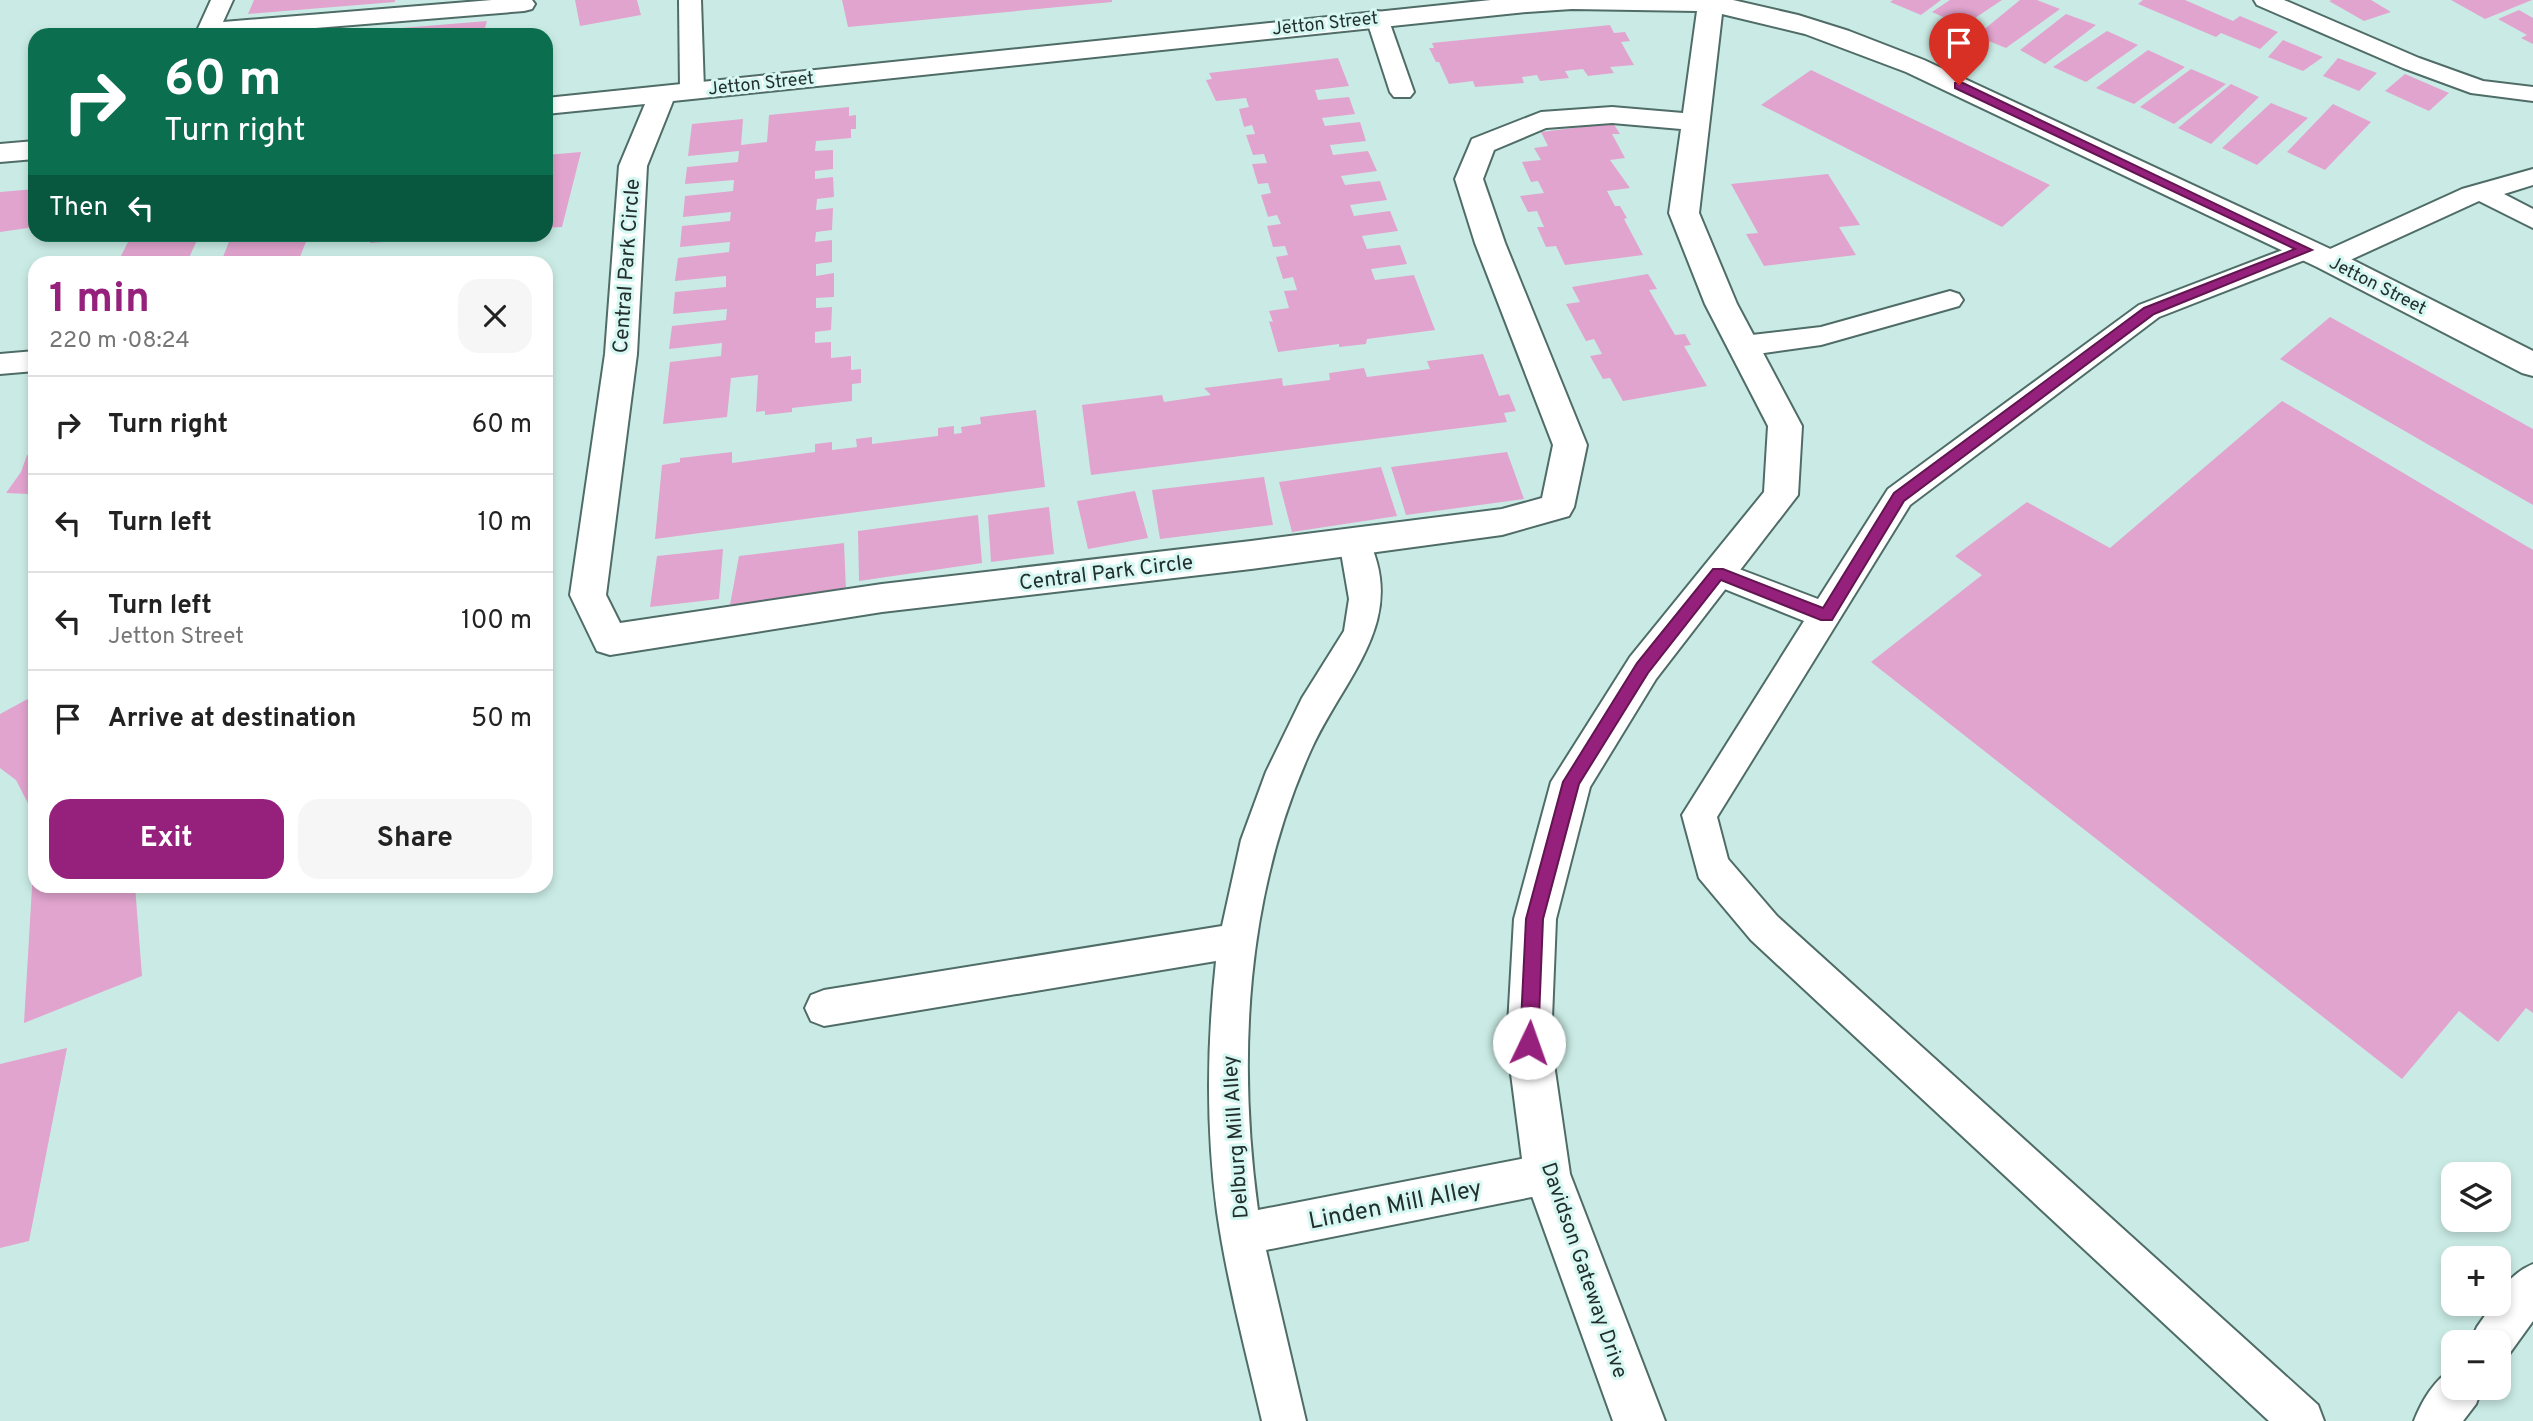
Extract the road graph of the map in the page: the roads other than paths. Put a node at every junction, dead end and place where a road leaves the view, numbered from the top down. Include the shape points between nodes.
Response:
1 (222, 0) edge
2 (690, 0) edge
3 (2265, 0) edge
4 (1711, 2) edge
5 (524, 4) dead end
6 (1377, 18) junction
7 (209, 28) edge
8 (252, 28) edge
9 (678, 92) junction
10 (1402, 92) dead end
11 (2533, 94) edge
12 (553, 105) edge
13 (1696, 122) junction
14 (28, 151) edge
15 (0, 153) edge
16 (2533, 177) edge
17 (2481, 192) junction
18 (2533, 220) edge
19 (2317, 255) junction
20 (1950, 300) dead end
21 (1743, 346) junction
22 (28, 362) edge
23 (0, 364) edge
24 (2533, 365) edge
25 (1354, 541) junction
26 (1718, 573) junction
27 (1826, 616) junction
28 (1238, 940) junction
29 (824, 1008) dead end
30 (1548, 1174) junction
31 (1242, 1234) junction
32 (2533, 1285) edge
33 (2501, 1330) edge
34 (2451, 1400) edge
35 (1284, 1421) edge
36 (1639, 1421) edge
37 (2302, 1421) edge
38 (2436, 1421) edge

1 - 7 lane
2 - 9 lane
3 - 11 lane via 2479,88
4 - 6 street, Jetton Street via 1573,1
4 - 13 street, Davidson Gateway Drive
4 - 19 street, Jetton Street via 1807,27 1894,57
5 - 8 lane
6 - 9 street, Jetton Street
6 - 10 lane
9 - 12 street, Jetton Street
9 - 25 street, Central Park Circle via 633,166 621,354 588,595 610,640 882,598
13 - 21 street, Davidson Gateway Drive via 1684,213
13 - 25 street, Central Park Circle via 1612,115 1541,120 1482,145 1469,180 1570,444 1558,507 1502,522
14 - 15 street
16 - 17 lane
17 - 18 lane
17 - 19 lane
19 - 24 street, Jetton Street
19 - 27 lane via 2149,311 1899,497
20 - 21 lane via 1821,336
21 - 26 street, Davidson Gateway Drive via 1786,426 1781,495
22 - 23 lane
25 - 28 lane, Delburg Mill Alley via 1365,584 1363,620 1315,707 1265,821
26 - 27 lane
26 - 30 street, Davidson Gateway Drive via 1643,668 1571,782 1535,919 1529,1043
27 - 37 lane via 1699,815 1712,867 1764,928
28 - 29 lane
28 - 31 lane, Delburg Mill Alley via 1229,1023 1228,1099
30 - 31 lane, Linden Mill Alley
30 - 36 street, Davidson Gateway Drive
31 - 35 lane, Delburg Mill Alley
32 - 33 lane
34 - 38 lane

